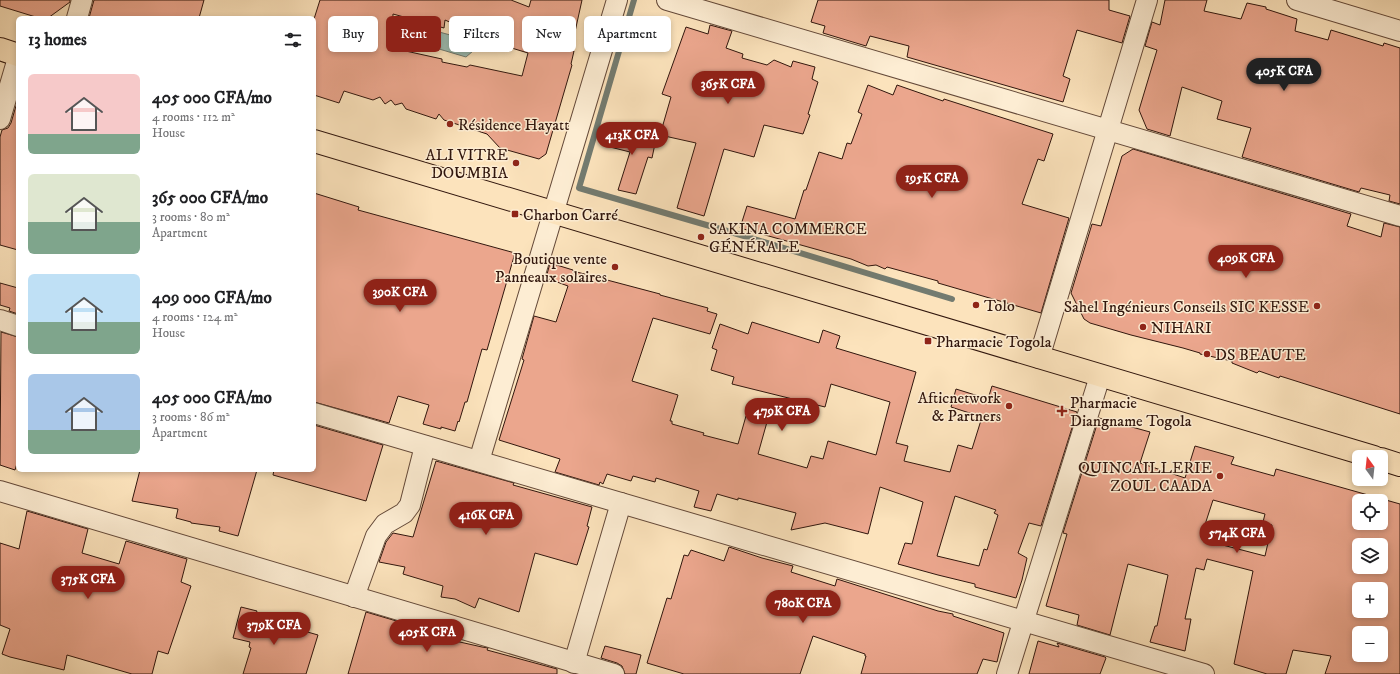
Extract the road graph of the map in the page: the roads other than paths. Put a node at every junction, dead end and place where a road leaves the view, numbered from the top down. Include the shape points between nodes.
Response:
1 (82, 0) edge
2 (617, 0) edge
3 (667, 0) edge
4 (1147, 0) edge
5 (1297, 0) edge
6 (78, 16) edge
7 (1400, 31) edge
8 (0, 49) edge
9 (16, 55) edge
10 (16, 63) edge
11 (0, 119) edge
12 (1108, 130) junction
13 (316, 142) edge
14 (553, 213) junction
15 (1400, 216) edge
16 (0, 320) edge
17 (16, 325) edge
18 (1039, 358) junction
19 (1100, 376) junction
20 (316, 414) edge
21 (425, 446) junction
22 (1352, 450) edge
23 (479, 461) junction
24 (1388, 461) edge
25 (1400, 465) edge
26 (0, 491) edge
27 (621, 503) junction
28 (354, 597) junction
29 (1024, 621) junction
30 (574, 663) junction
31 (614, 674) edge
32 (1007, 674) edge
33 (1204, 674) edge

1 - 6 street
2 - 14 street
3 - 12 street
4 - 12 street
5 - 7 street
8 - 9 main road
10 - 11 street
12 - 15 street
12 - 18 street
13 - 14 main road
14 - 18 main road
14 - 23 street
16 - 17 street
18 - 19 main road
19 - 22 main road
19 - 29 street
20 - 21 street
21 - 23 street
21 - 28 street via 410,505 404,513 385,524 376,536
23 - 27 street
24 - 25 main road
26 - 28 street
27 - 29 street
27 - 30 street
28 - 30 street
29 - 32 street
29 - 33 street
30 - 31 street

